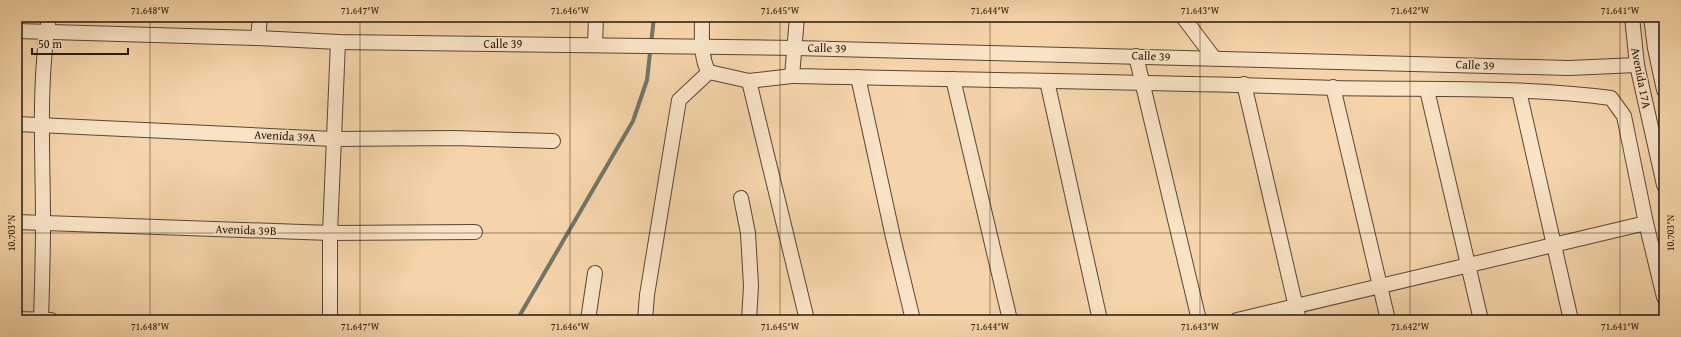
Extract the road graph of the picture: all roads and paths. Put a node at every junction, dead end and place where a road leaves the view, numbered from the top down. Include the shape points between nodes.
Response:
1 (49, 17) edge
2 (260, 17) edge
3 (596, 17) edge
4 (702, 17) edge
5 (797, 17) edge
6 (1184, 17) edge
7 (1632, 17) edge
8 (1651, 17) edge
9 (17, 31) edge
10 (47, 32) junction
11 (258, 38) junction
12 (338, 42) junction
13 (596, 45) junction
14 (702, 46) junction
15 (795, 48) junction
16 (1136, 56) junction
17 (1214, 58) junction
18 (1637, 65) junction
19 (1662, 67) edge
20 (709, 72) junction
21 (792, 76) junction
22 (858, 77) junction
23 (953, 79) junction
24 (749, 81) junction
25 (1047, 81) junction
26 (1143, 83) junction
27 (1244, 84) junction
28 (1333, 88) junction
29 (1427, 90) junction
30 (1664, 90) edge
31 (1519, 91) junction
32 (17, 124) edge
33 (42, 125) junction
34 (333, 139) junction
35 (553, 141) dead end
36 (1664, 185) edge
37 (741, 198) dead end
38 (17, 222) edge
39 (43, 223) junction
40 (1646, 223) junction
41 (475, 232) dead end
42 (330, 233) junction
43 (1554, 245) junction
44 (1467, 266) junction
45 (596, 273) dead end
46 (1380, 287) junction
47 (1664, 297) edge
48 (1298, 314) edge
49 (17, 319) edge
50 (44, 320) edge
51 (330, 320) edge
52 (588, 320) edge
53 (645, 320) edge
54 (749, 320) edge
55 (807, 320) edge
56 (913, 320) edge
57 (1010, 320) edge
58 (1100, 320) edge
59 (1200, 320) edge
60 (1237, 320) edge
61 (1388, 320) edge
62 (1481, 320) edge
63 (1571, 320) edge

1 - 10 street
2 - 11 street
3 - 13 street
4 - 14 street
5 - 15 street
6 - 17 street
7 - 18 street, Avenida 17A
8 - 19 street via 1655,48
9 - 10 street, Calle 39
10 - 11 street, Calle 39
10 - 33 street
11 - 12 street, Calle 39
12 - 13 street, Calle 39
12 - 34 street
13 - 14 street, Calle 39
14 - 15 street, Calle 39
14 - 20 street via 705,67
15 - 16 street, Calle 39
15 - 21 street
16 - 17 street, Calle 39
16 - 26 street
17 - 18 street, Calle 39 via 1569,68
18 - 36 street, Avenida 17A
19 - 30 street
20 - 24 street
20 - 53 street via 679,100
21 - 22 street
21 - 24 street
22 - 23 street
22 - 56 street
23 - 25 street
23 - 57 street
24 - 55 street
25 - 26 street
25 - 58 street
26 - 27 street
26 - 59 street
27 - 28 street
27 - 48 street
28 - 29 street
28 - 46 street
29 - 31 street
29 - 44 street
31 - 40 street via 1611,98 1624,116
31 - 43 street
32 - 33 street, Avenida 39A
33 - 34 street, Avenida 39A
33 - 39 street
34 - 35 street, Avenida 39A via 454,138
34 - 42 street
37 - 54 street via 748,232 751,286
38 - 39 street, Avenida 39B
39 - 42 street, Avenida 39B
39 - 50 street
40 - 43 street
40 - 47 street
41 - 42 street, Avenida 39B
42 - 51 street
43 - 44 street
43 - 63 street
44 - 46 street
44 - 62 street
45 - 52 street
46 - 48 street
46 - 61 street
48 - 60 street
49 - 50 street

